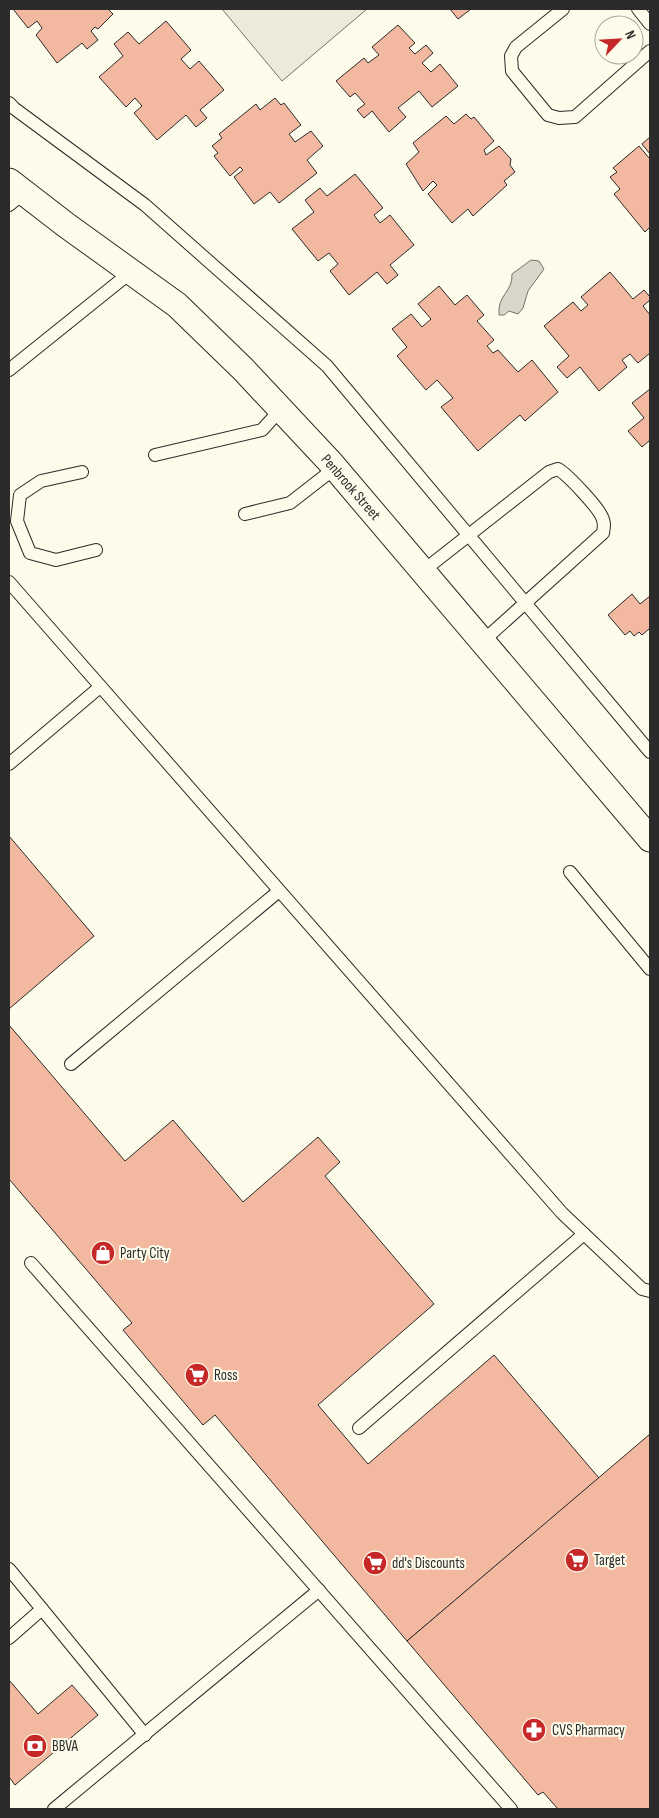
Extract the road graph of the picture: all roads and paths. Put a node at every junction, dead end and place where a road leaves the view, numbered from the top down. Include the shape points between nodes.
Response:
1 (563, 9) edge
2 (638, 9) edge
3 (650, 24) edge
4 (650, 52) edge
5 (9, 103) edge
6 (14, 193) edge
7 (131, 272) junction
8 (9, 370) edge
9 (281, 409) junction
10 (155, 455) dead end
11 (335, 468) junction
12 (82, 472) dead end
13 (245, 514) dead end
14 (468, 534) junction
15 (96, 550) dead end
16 (422, 571) junction
17 (9, 582) edge
18 (524, 603) junction
19 (482, 641) junction
20 (100, 687) junction
21 (650, 752) edge
22 (9, 764) edge
23 (650, 839) edge
24 (570, 872) dead end
25 (279, 891) junction
26 (650, 969) edge
27 (71, 1064) dead end
28 (584, 1234) junction
29 (31, 1263) dead end
30 (650, 1291) edge
31 (359, 1428) dead end
32 (9, 1569) edge
33 (319, 1590) junction
34 (42, 1609) junction
35 (9, 1638) edge
36 (145, 1735) junction
37 (54, 1809) edge
38 (511, 1809) edge

1 - 4 lane via 516,47 511,56 512,71 548,115 575,117
2 - 3 lane
5 - 14 lane via 145,205 327,366
6 - 7 street, Penbrook Street
7 - 8 lane
7 - 9 street, Penbrook Street via 177,305
9 - 10 lane via 262,430
9 - 11 street, Penbrook Street
11 - 13 lane via 290,503
11 - 16 street, Penbrook Street
12 - 15 lane via 41,481 20,495 17,521 30,553 56,560
14 - 16 lane
14 - 18 lane
14 - 18 lane via 549,472 558,469 602,516 603,533
16 - 19 street, Penbrook Street
17 - 20 lane
18 - 19 lane
18 - 21 lane
19 - 23 street, Penbrook Street
20 - 22 lane
20 - 25 lane
24 - 26 lane
25 - 27 lane
25 - 28 lane
28 - 30 lane via 642,1289
28 - 31 lane
29 - 33 lane
32 - 34 lane
33 - 36 lane
33 - 38 lane
34 - 35 lane
34 - 36 lane
36 - 37 lane

